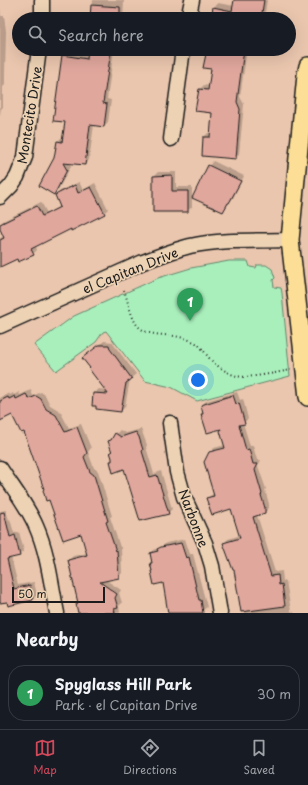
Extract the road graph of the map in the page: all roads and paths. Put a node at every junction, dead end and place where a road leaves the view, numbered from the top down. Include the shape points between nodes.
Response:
1 (42, 0) edge
2 (192, 0) edge
3 (42, 12) edge
4 (189, 12) edge
5 (38, 56) edge
6 (182, 56) edge
7 (307, 72) edge
8 (171, 139) dead end
9 (0, 197) edge
10 (290, 240) junction
11 (124, 290) dead end
12 (0, 326) edge
13 (291, 370) dead end
14 (308, 397) edge
15 (170, 423) dead end
16 (0, 468) edge
17 (57, 613) edge
18 (220, 613) edge

1 - 3 street
2 - 4 street
5 - 9 street, Montecito Drive via 25,157 17,177
6 - 8 street
7 - 10 main road
10 - 12 street, el Capitan Drive via 218,242 167,253
10 - 14 main road
11 - 13 path via 139,328 157,335 186,338 196,343 210,359 230,373 247,376
15 - 18 street, Narbonne via 177,472 184,497 212,566
16 - 17 street via 36,526 44,548

